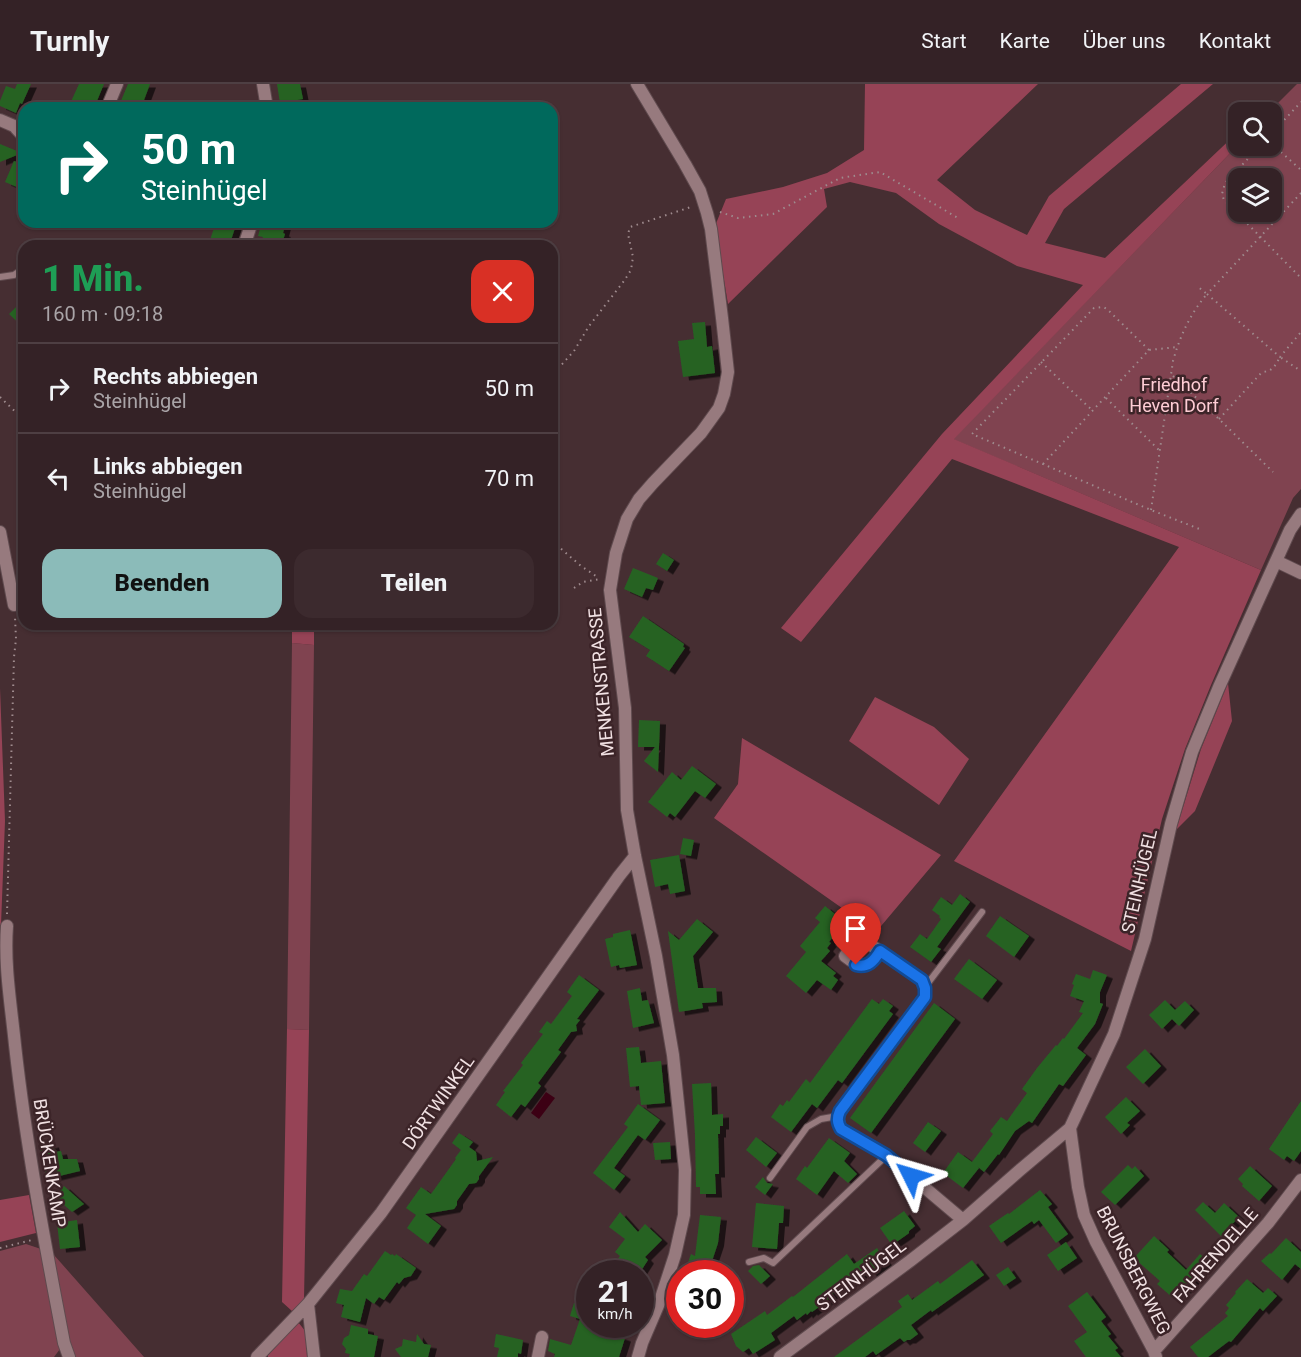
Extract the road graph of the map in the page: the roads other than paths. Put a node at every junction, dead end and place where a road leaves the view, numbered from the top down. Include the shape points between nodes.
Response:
1 (117, 84) edge
2 (263, 84) edge
3 (637, 84) edge
4 (110, 102) edge
5 (266, 102) edge
6 (0, 120) edge
7 (18, 130) edge
8 (18, 272) edge
9 (0, 277) edge
10 (1301, 514) edge
11 (0, 532) edge
12 (1276, 561) junction
13 (1300, 570) edge
14 (18, 599) edge
15 (635, 856) junction
16 (982, 912) dead end
17 (4, 934) edge
18 (880, 951) dead end
19 (4, 970) edge
20 (925, 988) junction
21 (838, 1116) junction
22 (1070, 1128) junction
23 (886, 1155) junction
24 (770, 1178) dead end
25 (1301, 1180) edge
26 (963, 1220) junction
27 (749, 1262) dead end
28 (308, 1305) junction
29 (542, 1337) dead end
30 (1155, 1354) edge
31 (69, 1357) edge
32 (257, 1357) edge
33 (314, 1357) edge
34 (538, 1357) edge
35 (638, 1357) edge
36 (780, 1357) edge

1 - 4 street
2 - 5 street
3 - 15 street, MENKENSTRASSE via 705,205 728,372 718,408 701,433 639,499 627,519 616,553 611,586 625,708 626,803
6 - 7 street
8 - 9 lane
10 - 12 street, STEINHÜGEL
11 - 14 street via 14,605
12 - 13 street
12 - 22 street, STEINHÜGEL via 1192,752 1145,939 1114,1034
15 - 28 street, DÖRTWINKEL via 381,1213
15 - 35 street, MENKENSTRASSE via 674,1055 685,1170 684,1215 675,1255
16 - 20 lane
17 - 19 street, BRÜCKENKAMP
18 - 20 street via 922,980
19 - 31 street, BRÜCKENKAMP via 43,1237
20 - 21 street via 925,997
21 - 23 street via 841,1129
21 - 24 lane via 820,1119 807,1127
22 - 26 street, STEINHÜGEL
22 - 30 street, BRUNSBERGWEG via 1084,1215
23 - 26 street
23 - 27 lane via 773,1263 764,1258
25 - 30 street, FAHRENDELLE
26 - 36 street, STEINHÜGEL
28 - 32 street, DÖRTWINKEL
28 - 33 street
29 - 34 street

